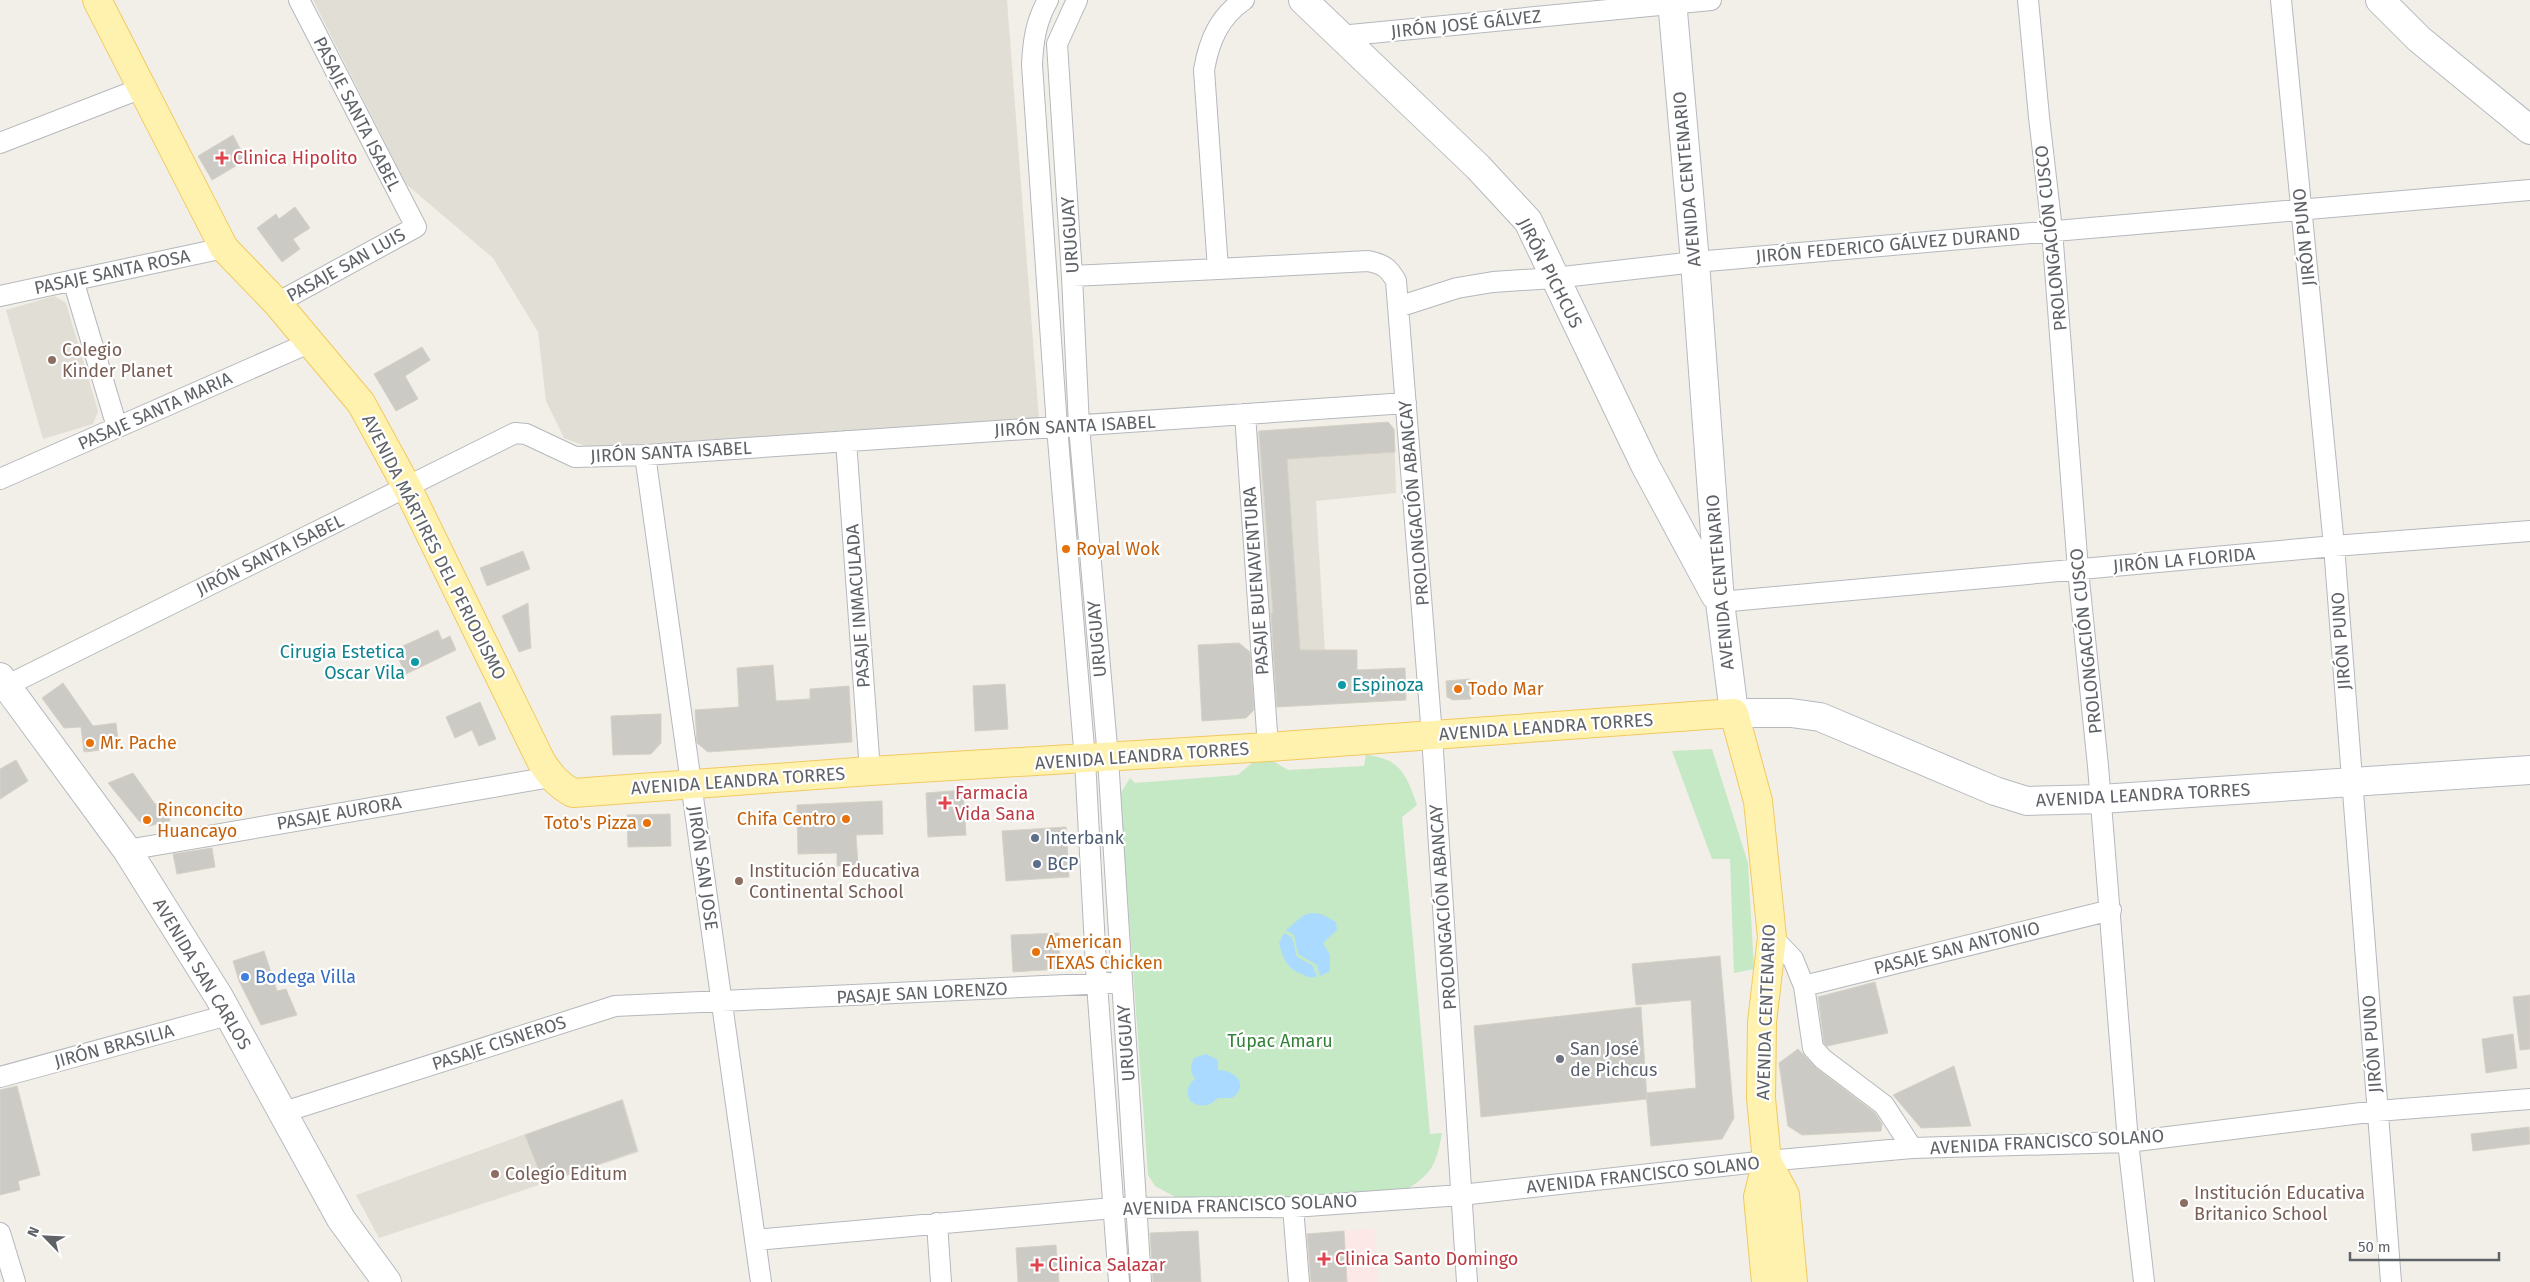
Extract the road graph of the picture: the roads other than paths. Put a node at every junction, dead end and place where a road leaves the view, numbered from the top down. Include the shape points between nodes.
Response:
1 (96, 0) edge
2 (298, 0) edge
3 (1048, 0) edge
4 (1077, 0) edge
5 (1244, 0) edge
6 (1711, 0) edge
7 (2028, 0) edge
8 (2281, 0) edge
9 (2380, 0) edge
10 (1672, 2) edge
11 (1312, 4) edge
12 (1340, 36) junction
13 (142, 88) junction
14 (2530, 130) edge
15 (0, 142) edge
16 (2530, 190) edge
17 (2301, 211) junction
18 (416, 227) joint
19 (2052, 230) junction
20 (224, 248) junction
21 (1695, 262) junction
22 (1218, 269) junction
23 (1072, 276) junction
24 (1554, 278) junction
25 (73, 280) junction
26 (0, 296) edge
27 (277, 303) junction
28 (1398, 308) junction
29 (310, 342) junction
30 (1406, 403) junction
31 (1245, 414) junction
32 (1079, 426) junction
33 (1057, 427) junction
34 (117, 428) junction
35 (846, 441) junction
36 (645, 455) junction
37 (0, 478) edge
38 (407, 487) junction
39 (2530, 531) edge
40 (2334, 546) junction
41 (2078, 570) junction
42 (1720, 602) junction
43 (2, 684) edge
44 (1734, 713) junction
45 (1432, 736) junction
46 (1268, 748) junction
47 (1096, 759) junction
48 (2530, 770) edge
49 (870, 771) junction
50 (551, 777) junction
51 (2352, 782) junction
52 (692, 784) junction
53 (2101, 799) junction
54 (127, 850) junction
55 (2111, 910) junction
56 (1772, 937) junction
57 (1121, 983) junction
58 (1097, 984) junction
59 (1804, 986) junction
60 (722, 1003) junction
61 (228, 1014) junction
62 (0, 1077) edge
63 (2530, 1099) edge
64 (2377, 1111) junction
65 (281, 1113) junction
66 (2128, 1142) junction
67 (1912, 1148) junction
68 (1767, 1161) junction
69 (1462, 1194) junction
70 (1137, 1207) junction
71 (1293, 1207) junction
72 (1113, 1208) junction
73 (937, 1223) junction
74 (0, 1233) edge
75 (756, 1240) junction
76 (8, 1272) edge
77 (386, 1282) edge
78 (761, 1282) edge
79 (941, 1282) edge
80 (1119, 1282) edge
81 (1141, 1282) edge
82 (1299, 1282) edge
83 (1467, 1282) edge
84 (1766, 1282) edge
85 (1793, 1282) edge
86 (2144, 1282) edge
87 (2391, 1282) edge

1 - 13 main road, AVENIDA MÁRTIRES DEL PERIODISMO
2 - 18 street, PASAJE SANTA ISABEL
3 - 33 street, URUGUAY via 1039,16 1032,65
4 - 23 street, URUGUAY via 1057,44
5 - 22 street via 1232,8 1218,26 1208,46 1204,70
6 - 10 street, JIRÓN JOSÉ GÁLVEZ
7 - 19 street, PROLONGACIÓN CUSCO
8 - 17 street, JIRÓN PUNO
9 - 14 street via 2419,39
10 - 12 street, JIRÓN JOSÉ GÁLVEZ
10 - 21 street, AVENIDA CENTENARIO
11 - 12 street, JIRÓN PICHCUS
12 - 24 street, JIRÓN PICHCUS via 1478,167 1528,221
13 - 15 street
13 - 20 main road, AVENIDA MÁRTIRES DEL PERIODISMO
16 - 17 street, JIRÓN FEDERICO GÁLVEZ DURAND
17 - 19 street, JIRÓN FEDERICO GÁLVEZ DURAND
17 - 40 street, JIRÓN PUNO
18 - 27 street, PASAJE SAN LUIS
19 - 21 street, JIRÓN FEDERICO GÁLVEZ DURAND
19 - 41 street, PROLONGACIÓN CUSCO
20 - 25 street, PASAJE SANTA ROSA
20 - 27 main road, AVENIDA MÁRTIRES DEL PERIODISMO
21 - 24 street, JIRÓN FEDERICO GÁLVEZ DURAND
21 - 42 street, AVENIDA CENTENARIO
22 - 23 street, PROLONGACIÓN ABANCAY
22 - 28 street, PROLONGACIÓN ABANCAY via 1368,260 1389,269 1396,282
23 - 32 street, URUGUAY
24 - 28 street, JIRÓN FEDERICO GÁLVEZ DURAND via 1457,288
24 - 42 street, JIRÓN PICHCUS via 1645,465
25 - 26 street, PASAJE SANTA ROSA
25 - 34 street
27 - 29 main road, AVENIDA MÁRTIRES DEL PERIODISMO
28 - 30 street, PROLONGACIÓN ABANCAY
29 - 34 street, PASAJE SANTA MARIA
29 - 38 main road, AVENIDA MÁRTIRES DEL PERIODISMO via 361,403
30 - 31 street, JIRÓN SANTA ISABEL
30 - 45 street, PROLONGACIÓN ABANCAY
31 - 32 street, JIRÓN SANTA ISABEL
31 - 46 street, PASAJE BUENAVENTURA
32 - 33 street, JIRÓN SANTA ISABEL
32 - 47 street, URUGUAY
33 - 35 street, JIRÓN SANTA ISABEL
33 - 47 street, URUGUAY
34 - 37 street, PASAJE SANTA MARIA
35 - 36 street, JIRÓN SANTA ISABEL
35 - 49 street, PASAJE INMACULADA
36 - 38 street, JIRÓN SANTA ISABEL via 575,457 534,437 515,433
36 - 52 street, JIRÓN SAN JOSE
38 - 43 street, JIRÓN SANTA ISABEL
38 - 50 main road, AVENIDA MÁRTIRES DEL PERIODISMO
39 - 40 street, JIRÓN LA FLORIDA
40 - 41 street, JIRÓN LA FLORIDA
40 - 51 street, JIRÓN PUNO
41 - 42 street, JIRÓN LA FLORIDA
41 - 53 street, PROLONGACIÓN CUSCO
42 - 44 street, AVENIDA CENTENARIO
43 - 54 street, AVENIDA SAN CARLOS
44 - 45 main road, AVENIDA LEANDRA TORRES
44 - 53 street, AVENIDA LEANDRA TORRES via 1791,713 1820,717 1995,791 2027,801
44 - 56 main road, AVENIDA CENTENARIO via 1758,801
45 - 46 main road, AVENIDA LEANDRA TORRES
45 - 69 street, PROLONGACIÓN ABANCAY
46 - 47 main road, AVENIDA LEANDRA TORRES
47 - 49 main road, AVENIDA LEANDRA TORRES
47 - 57 street, URUGUAY
47 - 58 street, URUGUAY
48 - 51 street, AVENIDA LEANDRA TORRES
49 - 52 main road, AVENIDA LEANDRA TORRES
50 - 52 main road, AVENIDA LEANDRA TORRES via 573,793
50 - 54 street, PASAJE AURORA
51 - 53 street, AVENIDA LEANDRA TORRES
51 - 64 street, JIRÓN PUNO
52 - 60 street, JIRÓN SAN JOSE
53 - 55 street, PROLONGACIÓN CUSCO
54 - 61 street, AVENIDA SAN CARLOS
55 - 59 street, PASAJE SAN ANTONIO
55 - 66 street, PROLONGACIÓN CUSCO
56 - 59 street via 1793,959
56 - 68 main road, AVENIDA CENTENARIO via 1762,1022 1761,1098
57 - 58 street, PASAJE SAN LORENZO
57 - 70 street, URUGUAY
58 - 60 street, PASAJE SAN LORENZO
58 - 72 street, URUGUAY
59 - 67 street via 1813,1048 1884,1104
60 - 65 street, PASAJE CISNEROS via 615,1006
60 - 75 street, JIRÓN SAN JOSE
61 - 62 street, JIRÓN BRASILIA
61 - 65 street, AVENIDA SAN CARLOS
63 - 64 street, AVENIDA FRANCISCO SOLANO
64 - 66 street, AVENIDA FRANCISCO SOLANO
64 - 87 street, JIRÓN PUNO
65 - 77 street, AVENIDA SAN CARLOS via 341,1219
66 - 67 street, AVENIDA FRANCISCO SOLANO
66 - 86 street, PROLONGACIÓN CUSCO
67 - 68 street, AVENIDA FRANCISCO SOLANO
68 - 69 street, AVENIDA FRANCISCO SOLANO
68 - 84 main road, AVENIDA CENTENARIO via 1758,1197
68 - 85 main road, AVENIDA CENTENARIO via 1785,1195
69 - 71 street, AVENIDA FRANCISCO SOLANO
69 - 83 street, PROLONGACIÓN ABANCAY
70 - 71 street, AVENIDA FRANCISCO SOLANO
70 - 72 street, AVENIDA FRANCISCO SOLANO
70 - 81 street, URUGUAY
71 - 82 street
72 - 73 street, AVENIDA FRANCISCO SOLANO
72 - 80 street, URUGUAY
73 - 75 street, AVENIDA FRANCISCO SOLANO
73 - 79 street
74 - 76 street
75 - 78 street, JIRÓN SAN JOSE

